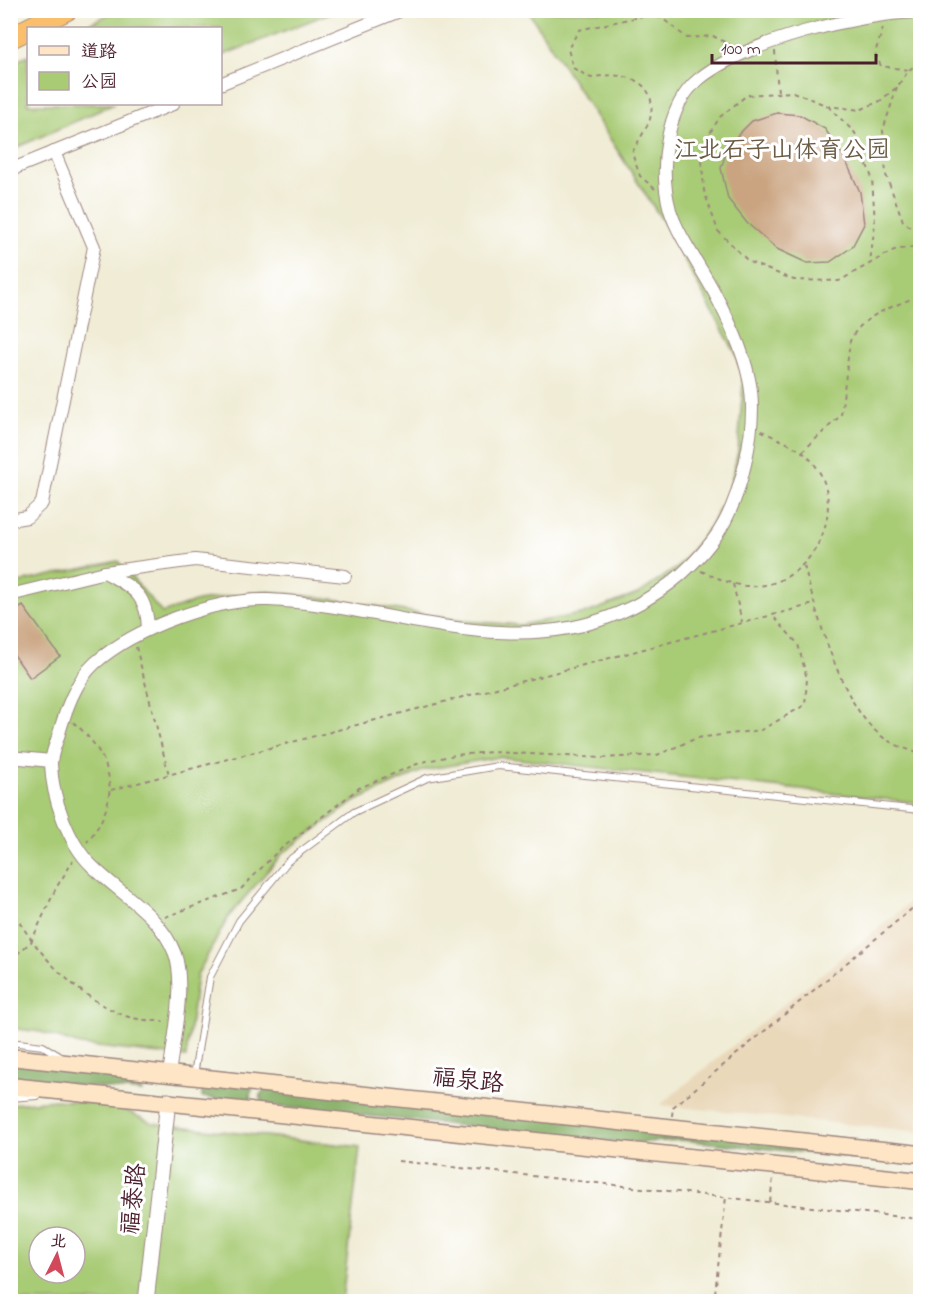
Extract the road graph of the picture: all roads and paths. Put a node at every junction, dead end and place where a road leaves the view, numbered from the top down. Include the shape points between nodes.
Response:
1 (66, 10) edge
2 (402, 10) edge
3 (653, 10) edge
4 (921, 12) edge
5 (887, 15) junction
6 (653, 16) junction
7 (33, 27) edge
8 (775, 43) junction
9 (744, 52) junction
10 (921, 62) edge
11 (909, 69) junction
12 (222, 83) edge
13 (897, 87) junction
14 (778, 93) junction
15 (171, 105) edge
16 (828, 106) junction
17 (54, 152) junction
18 (10, 175) edge
19 (669, 201) junction
20 (921, 235) edge
21 (921, 246) edge
22 (870, 262) junction
23 (921, 295) edge
24 (750, 424) junction
25 (802, 452) junction
26 (10, 520) edge
27 (804, 566) junction
28 (691, 567) junction
29 (105, 572) junction
30 (345, 576) dead end
31 (733, 584) junction
32 (10, 595) edge
33 (814, 604) junction
34 (742, 622) junction
35 (148, 629) junction
36 (134, 638) junction
37 (64, 715) junction
38 (921, 754) edge
39 (10, 757) edge
40 (51, 761) junction
41 (169, 775) junction
42 (111, 790) junction
43 (921, 810) edge
44 (80, 850) junction
45 (921, 902) edge
46 (10, 907) edge
47 (31, 942) junction
48 (10, 960) edge
49 (176, 1024) junction
50 (10, 1042) edge
51 (10, 1057) edge
52 (72, 1064) junction
53 (169, 1075) junction
54 (194, 1077) junction
55 (265, 1085) junction
56 (10, 1086) edge
57 (64, 1091) junction
58 (10, 1098) edge
59 (168, 1101) junction
60 (263, 1112) junction
61 (670, 1127) junction
62 (921, 1154) edge
63 (398, 1161) dead end
64 (774, 1166) junction
65 (921, 1181) edge
66 (726, 1197) junction
67 (770, 1202) junction
68 (921, 1219) edge
69 (146, 1302) edge
70 (714, 1302) edge

1 - 7 highway
2 - 12 street
3 - 6 path
4 - 5 street
5 - 8 street via 826,26
5 - 11 path via 875,53 881,66
6 - 9 path via 662,18 687,38 713,36
6 - 19 path via 579,30 568,49 573,68 591,78 628,75 642,85 651,104 650,121 632,153 640,176
8 - 9 street
8 - 14 path
9 - 19 street via 696,81 675,115 663,159
10 - 11 path
11 - 13 path
13 - 16 path via 860,110
13 - 20 path via 883,130 886,175 903,221
14 - 16 path via 793,92
14 - 22 path via 747,95 720,117 701,147 704,191 718,231 749,262 794,280 839,281
15 - 17 street
16 - 22 path via 855,133 872,178 875,224
17 - 18 street via 15,168
17 - 26 street via 94,247 42,503 27,517
19 - 24 street via 743,355 751,384
21 - 22 path via 894,250
23 - 25 path via 872,315 855,331 841,415
24 - 25 path
24 - 28 street via 736,496 717,536
25 - 27 path via 818,472 827,496 828,521 819,546
27 - 31 path via 783,580 758,586
27 - 33 path
28 - 31 path
28 - 35 street via 642,603 589,626 520,634 265,599 201,608
29 - 30 street via 195,560
29 - 32 street
29 - 35 street via 130,587 147,607
31 - 34 path
33 - 34 path
33 - 38 path via 858,712 879,734
34 - 41 path
35 - 36 street
36 - 37 street via 93,664 66,705
36 - 41 path
37 - 40 street
37 - 42 path via 100,750 109,771
39 - 40 street
40 - 44 street via 59,814
41 - 42 path
42 - 44 path via 104,814
43 - 54 lane via 498,766 427,778 354,812 288,861 239,921 210,976
44 - 47 path via 56,888
44 - 49 street via 88,864 132,899 167,938 176,956 179,978
45 - 61 path via 673,1107
46 - 47 path
47 - 48 path
47 - 49 path via 81,992 125,1016
49 - 53 street
50 - 52 lane via 43,1046
51 - 52 main road, 福泉路
52 - 53 main road, 福泉路
53 - 54 main road, 福泉路
54 - 55 main road, 福泉路
55 - 60 main road via 255,1095
55 - 61 main road, 福泉路
56 - 57 main road
57 - 58 lane
57 - 59 main road
59 - 60 main road
59 - 69 street, 福泰路
60 - 64 main road
61 - 62 main road, 福泉路
63 - 66 path
64 - 65 main road
64 - 67 path
66 - 67 path
66 - 70 path
67 - 68 path

